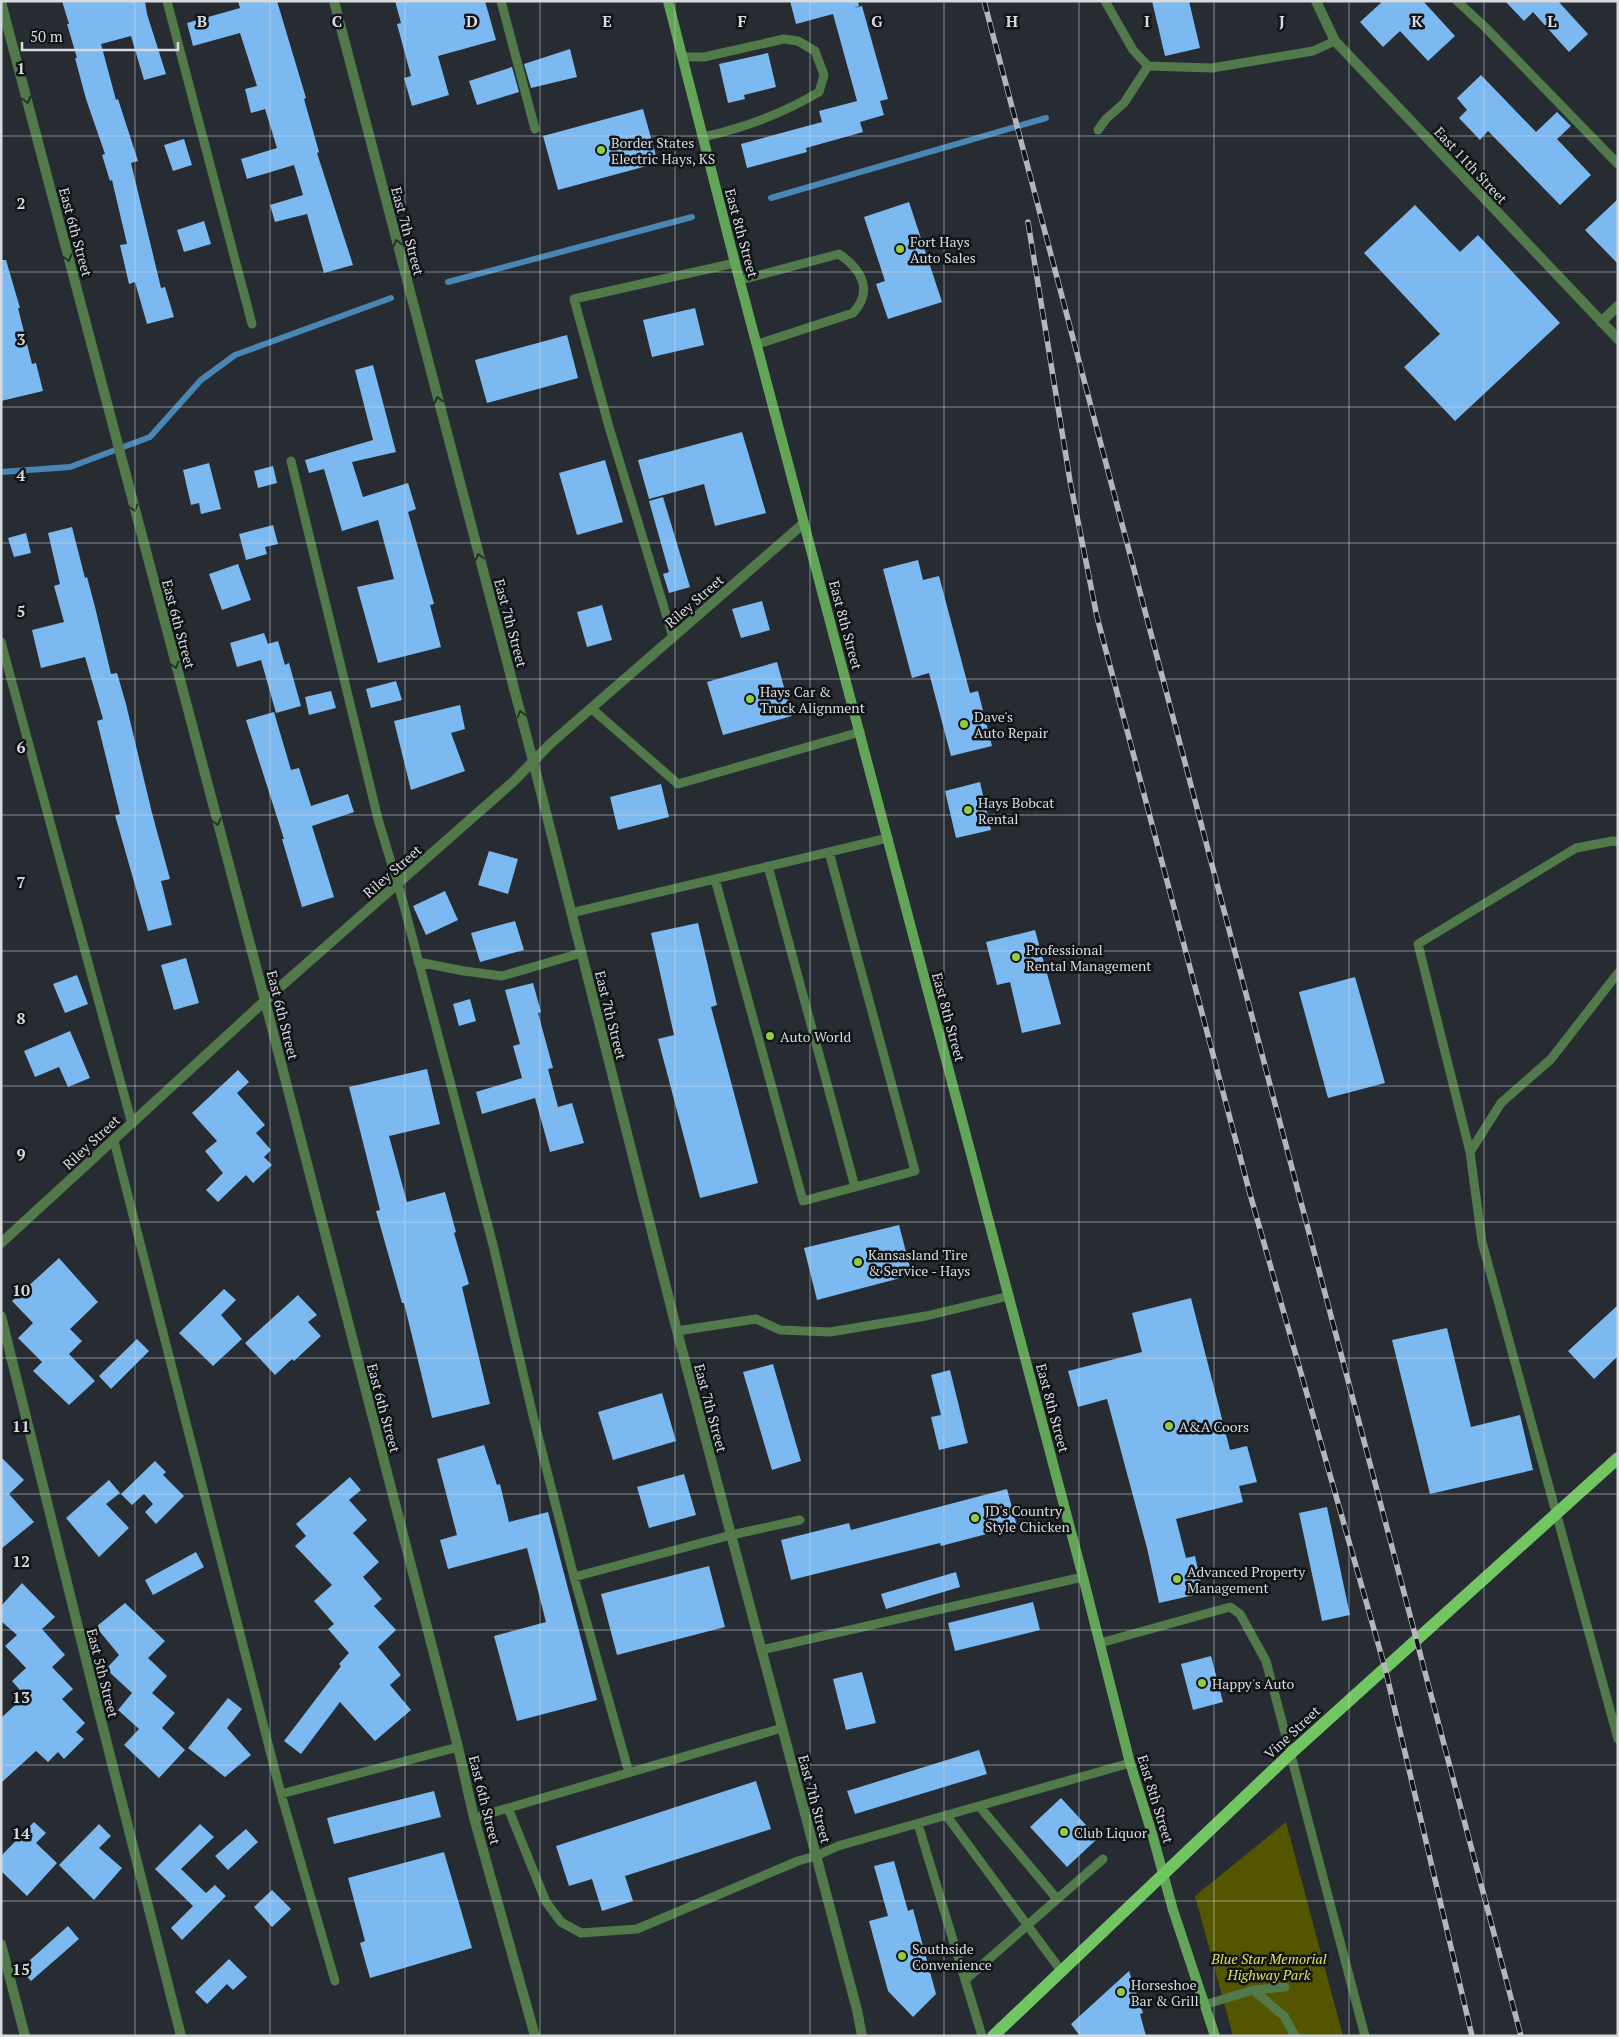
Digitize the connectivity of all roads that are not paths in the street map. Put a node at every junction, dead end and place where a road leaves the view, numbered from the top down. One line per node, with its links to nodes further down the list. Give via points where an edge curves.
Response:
1 (167, 1): 20 (lane)
2 (334, 1): 29 (street, East 7th Street, one-way to 2)
3 (501, 1): 12 (lane)
4 (668, 1): 10 (main road, East 8th Street)
5 (1105, 1): 11 (lane, via 1133,50)
6 (1316, 1): 9 (street, East 11th Street)
7 (1457, 1): 15 (lane)
8 (1, 2): 40 (street, East 6th Street, one-way to 40)
9 (1335, 41): 11 (lane, via 1313,51 1212,68); 19 (street, East 11th Street)
10 (682, 57): 14 (main road, East 8th Street); 14 (lane, via 704,57 784,39 798,41 815,51 824,75 819,92 803,102 755,124)
11 (1148, 66): 13 (lane, via 1124,103)
12 (535, 129)
13 (1098, 130)
14 (703, 137): 16 (main road, East 8th Street)
15 (1618, 164)
16 (735, 263): 17 (main road, East 8th Street); 25 (lane, via 574,299)
17 (740, 280): 22 (main road, East 8th Street); 22 (lane, via 839,254 852,263 863,281 862,303 853,313)
18 (1618, 306): 19 (street)
19 (1601, 322): 21 (street, East 11th Street)
20 (252, 324)
21 (1618, 339)
22 (758, 344): 24 (main road, East 8th Street)
23 (291, 461): 35 (lane, via 378,819)
24 (804, 523): 25 (street, Riley Street); 28 (main road, East 8th Street)
25 (673, 637): 27 (street, Riley Street)
26 (1, 642): 41 (lane)
27 (592, 709): 28 (lane, via 678,784); 29 (street, Riley Street)
28 (860, 732): 30 (main road, East 8th Street)
29 (534, 761): 35 (street, Riley Street); 36 (street, East 7th Street)
30 (888, 838): 32 (lane); 46 (main road, East 8th Street)
31 (1618, 842): 43 (lane, via 1576,848 1418,944)
32 (829, 852): 33 (lane); 44 (lane, via 915,1171)
33 (768, 866): 34 (lane); 44 (lane)
34 (715, 879): 36 (lane); 44 (lane, via 802,1201)
35 (398, 884): 38 (lane); 40 (street, Riley Street)
36 (571, 913): 37 (street, East 7th Street)
37 (581, 953): 38 (lane, via 502,976); 48 (street, East 7th Street)
38 (418, 962): 53 (lane, via 493,1245)
39 (1618, 973): 43 (lane, via 1551,1059 1501,1103)
40 (265, 1001): 41 (street, Riley Street); 59 (street, East 6th Street)
41 (132, 1124): 42 (street, Riley Street)
42 (114, 1141): 45 (street, Riley Street); 63 (lane)
43 (1470, 1152): 50 (lane, via 1482,1242)
44 (856, 1187)
45 (1, 1243)
46 (1009, 1296): 48 (lane, via 926,1316 830,1332 780,1330 756,1320); 54 (main road, East 8th Street)
47 (1, 1316): 82 (street, East 5th Street)
48 (677, 1331): 52 (street, East 7th Street)
49 (1618, 1458): 50 (main road, Vine Street)
50 (1556, 1512): 58 (lane); 60 (main road, Vine Street)
51 (800, 1520): 52 (lane)
52 (731, 1535): 53 (lane); 56 (street, East 7th Street)
53 (574, 1577): 62 (lane)
54 (1083, 1577): 55 (main road, East 8th Street); 56 (lane)
55 (1100, 1643): 60 (lane, via 1230,1607 1240,1614 1266,1662); 61 (main road, East 8th Street)
56 (761, 1650): 57 (street, East 7th Street)
57 (782, 1728): 62 (lane); 69 (street, East 7th Street)
58 (1618, 1739)
59 (458, 1747): 63 (lane); 67 (street, East 6th Street)
60 (1290, 1754): 71 (main road, Vine Street); 89 (lane)
61 (1130, 1763): 64 (lane); 71 (main road, East 8th Street)
62 (629, 1772): 65 (lane)
63 (282, 1794): 77 (lane)
64 (979, 1806): 66 (lane); 72 (lane)
65 (508, 1808): 67 (lane); 69 (lane, via 546,1902 561,1922 581,1933 637,1929 798,1860)
66 (946, 1815): 68 (lane); 73 (lane)
67 (474, 1818): 83 (street, East 6th Street)
68 (918, 1824): 69 (lane, via 838,1846); 76 (lane)
69 (816, 1856): 84 (street, East 7th Street)
70 (1102, 1859): 72 (lane)
71 (1163, 1875): 75 (main road, Vine Street); 80 (main road, East 8th Street)
72 (1057, 1899): 73 (lane)
73 (1028, 1925): 75 (lane); 76 (lane)
74 (1, 1944): 81 (street)
75 (1062, 1972): 86 (main road, Vine Street)
76 (965, 1980): 85 (lane)
77 (335, 1981)
78 (1285, 1987): 79 (lane)
79 (1254, 1990): 80 (lane); 88 (lane, via 1284,2016)
80 (1204, 2005): 87 (main road, East 8th Street)
81 (25, 2036)
82 (181, 2036)
83 (535, 2036)
84 (862, 2036)
85 (982, 2036)
86 (993, 2036)
87 (1215, 2036)
88 (1294, 2036)
89 (1366, 2036)

